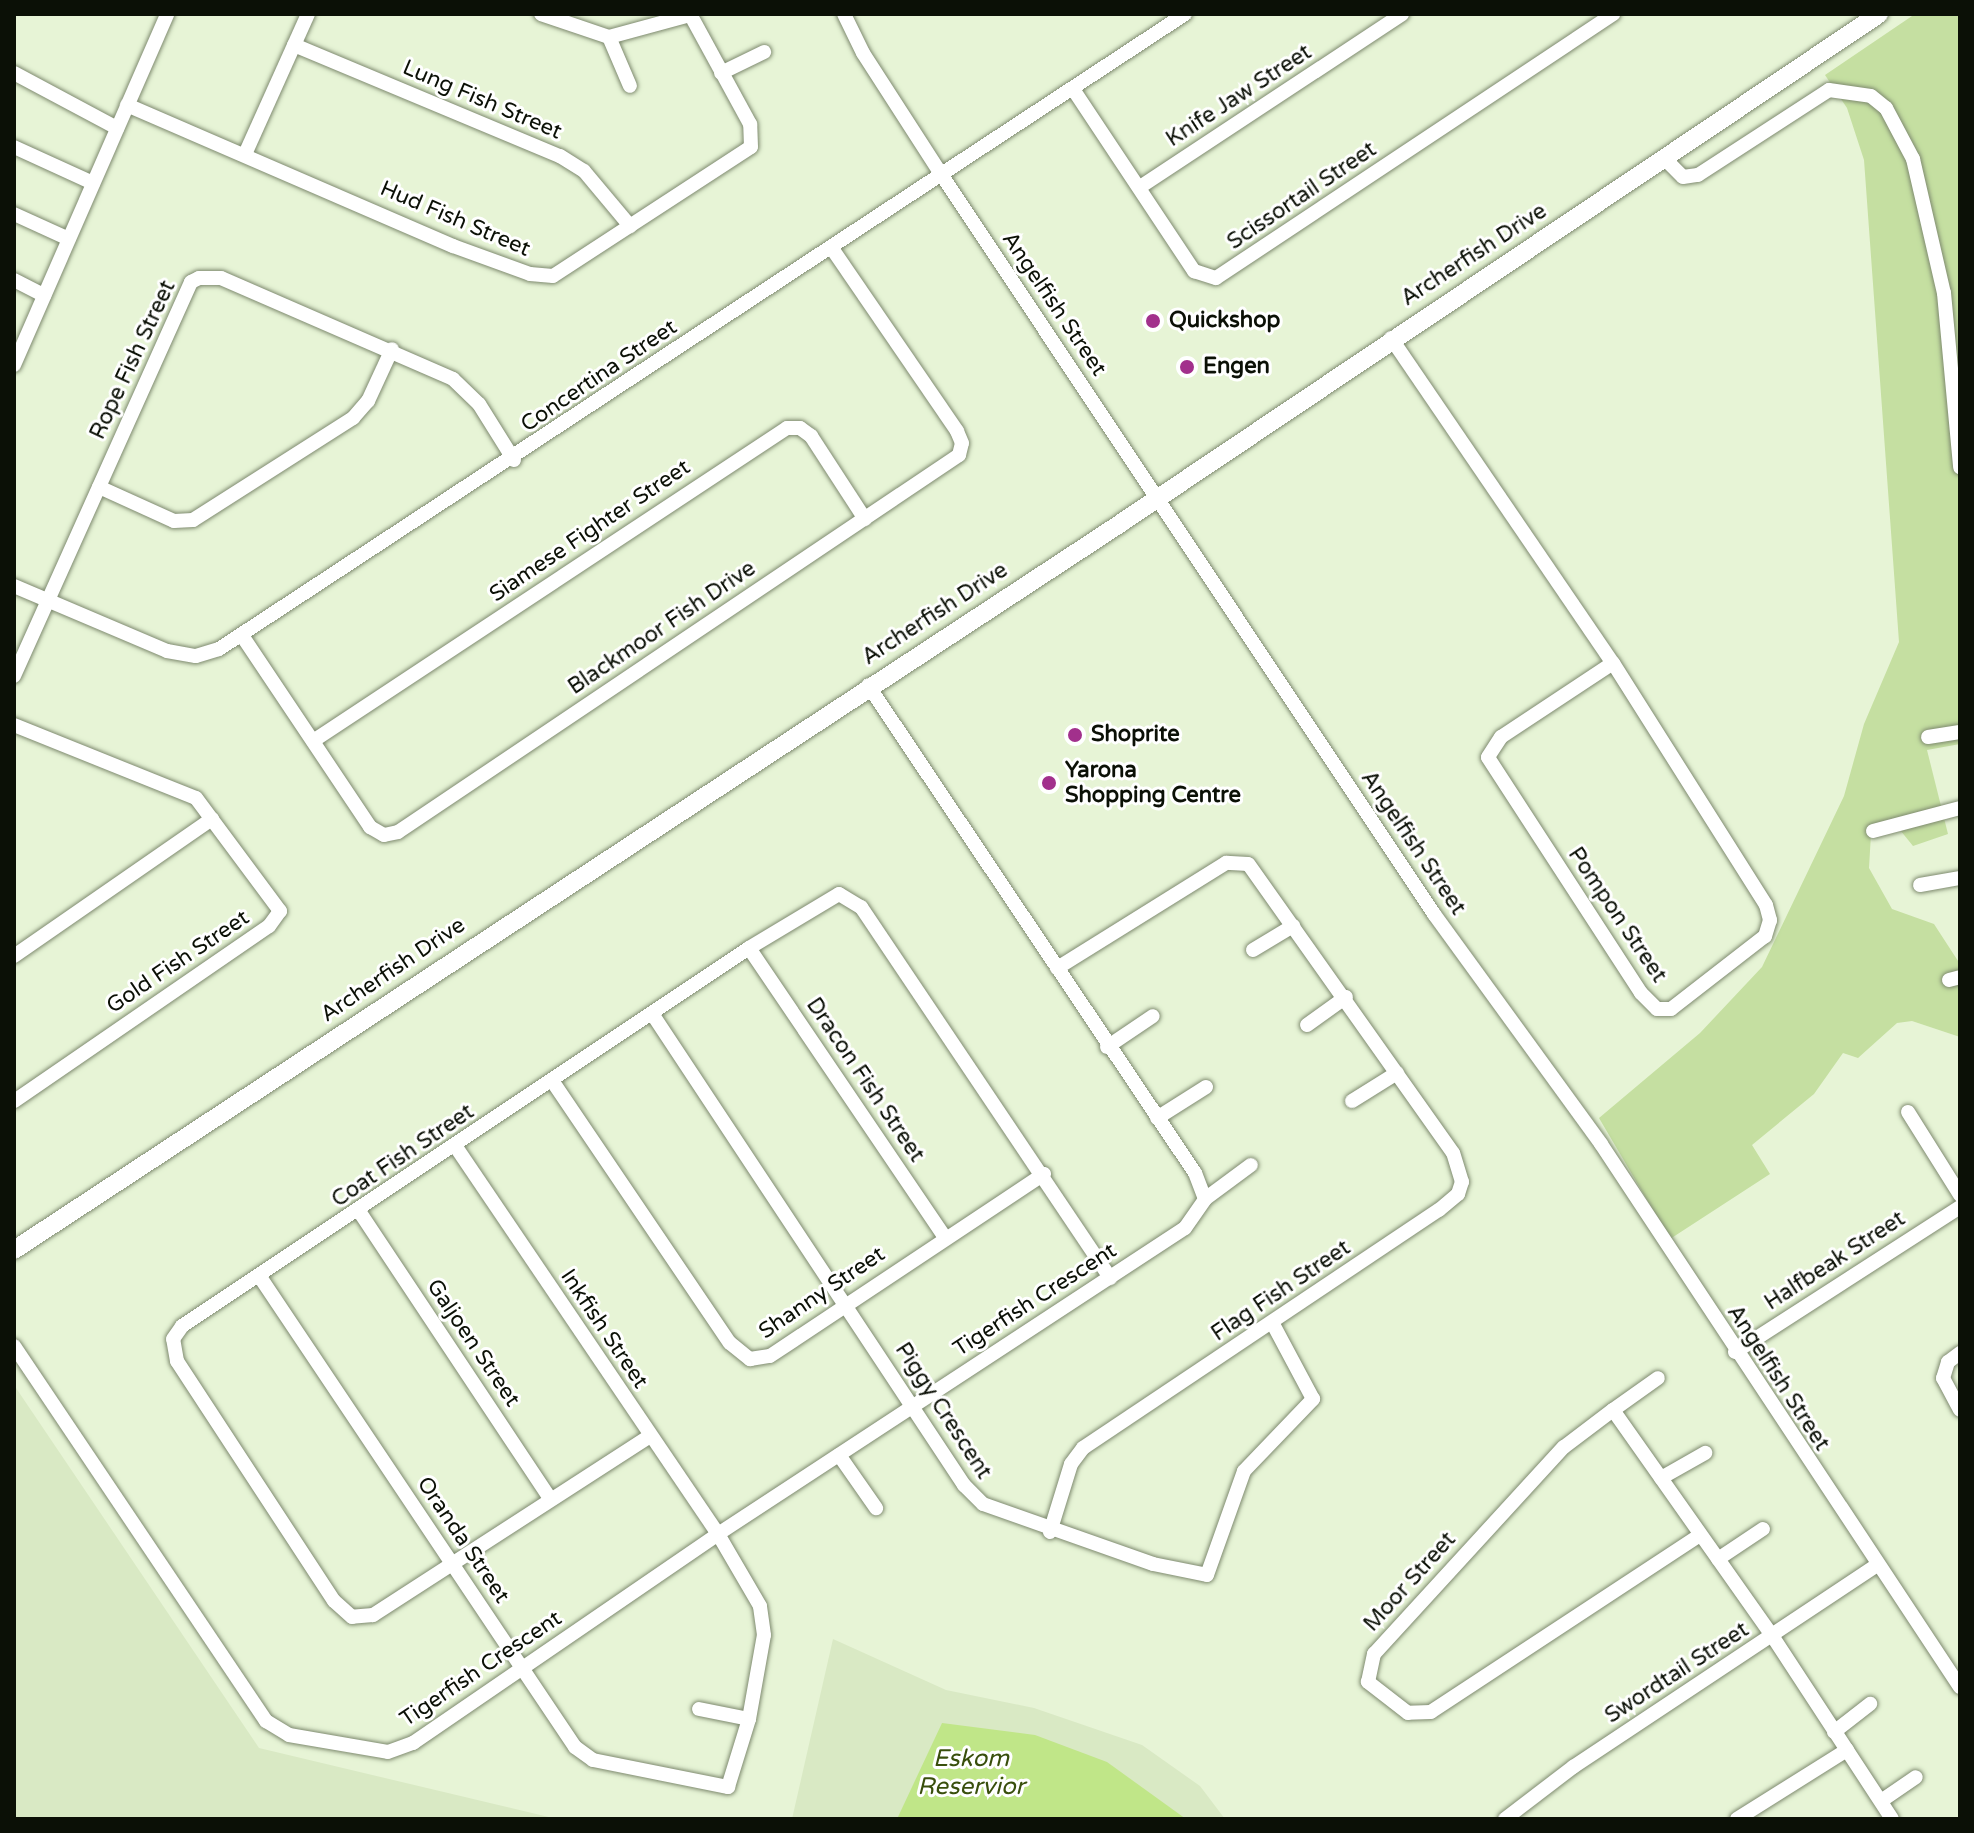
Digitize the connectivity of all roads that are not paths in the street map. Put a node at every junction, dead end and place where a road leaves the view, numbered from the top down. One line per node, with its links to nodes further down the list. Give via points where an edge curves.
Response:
1 (167, 14): 17 (street)
2 (308, 14): 11 (street)
3 (690, 14): 10 (street); 14 (street)
4 (844, 14): 22 (street, Angelfish Street, via 863,53)
5 (1185, 14): 16 (street, Concertina Street)
6 (1402, 14): 24 (street, Knife Jaw Street)
7 (1613, 14): 24 (street, Scissortail Street, via 1222,276 1207,278 1194,271)
8 (1879, 14): 21 (street, Archerfish Drive)
9 (550, 16): 10 (street)
10 (609, 37): 15 (street)
11 (294, 45): 20 (street); 26 (street, Lung Fish Street, via 560,156 584,171)
12 (764, 52): 14 (street)
13 (14, 73): 18 (street)
14 (721, 73): 26 (street, Hud Fish Street, via 750,124 749,150)
15 (630, 86)
16 (1073, 89): 22 (street, Concertina Street); 24 (street, Scissortail Street)
17 (127, 105): 18 (street); 20 (street, Hud Fish Street)
18 (117, 128): 23 (street)
19 (14, 147): 23 (street)
20 (246, 152): 26 (street, Hud Fish Street, via 453,246 530,274 568,270)
21 (1665, 159): 31 (street, Archerfish Drive); 35 (street, via 1683,177 1698,175 1829,90 1871,96 1886,108 1913,159 1944,293)
22 (943, 177): 28 (street, Concertina Street); 37 (street, Angelfish Street)
23 (93, 183): 27 (street)
24 (1140, 187)
25 (14, 214): 27 (street)
26 (630, 226)
27 (69, 239): 30 (street)
28 (831, 247): 34 (street, Concertina Street); 38 (street, Blackmoor Fish Drive, via 962,443 952,462)
29 (14, 280): 30 (street)
30 (44, 295): 33 (street)
31 (1391, 338): 37 (street, Archerfish Drive); 42 (street, Pompon Street)
32 (392, 349): 34 (street, Rope Fish Street, via 467,391); 36 (street, via 368,401 353,418 193,520 174,521); 36 (street, Rope Fish Street, via 221,278 199,278 191,282)
33 (15, 358)
34 (514, 460): 41 (street, Concertina Street)
35 (1960, 467)
36 (99, 487): 40 (street, Rope Fish Street)
37 (1157, 496): 44 (street, Archerfish Drive); 85 (street, Angelfish Street, via 1483,988 1601,1144)
38 (865, 519): 48 (street, Siamese Fighter Street, via 811,436 800,428 787,428); 48 (street, Blackmoor Fish Drive, via 398,832 384,835 370,827)
39 (14, 586): 40 (street, Concertina Street)
40 (47, 600): 41 (street, Concertina Street, via 177,654 206,653); 43 (street, Rope Fish Street)
41 (243, 637): 48 (street, Blackmoor Fish Drive)
42 (1613, 663): 42 (street, Pompon Street, via 1769,913 1765,936 1671,1009 1657,1009 1641,993 1488,757 1501,737)
43 (14, 676)
44 (868, 685): 58 (street); 79 (street, Archerfish Drive)
45 (14, 725): 50 (street, Gold Fish Street, via 187,792)
46 (1960, 732): 47 (street)
47 (1928, 737)
48 (313, 741)
49 (1960, 808): 51 (street)
50 (212, 819): 57 (street); 67 (street, Gold Fish Street, via 278,902 276,920)
51 (1873, 831)
52 (1960, 878): 53 (street)
53 (1920, 885)
54 (1293, 926): 56 (street); 58 (street, Flag Fish Street, via 1257,873 1232,861); 59 (street, Flag Fish Street)
55 (749, 948): 60 (street, Coat Fish Street); 73 (street, Coat Fish Street, via 834,896 851,897); 78 (street, Dracon Fish Street)
56 (1253, 950)
57 (14, 956)
58 (1057, 968): 63 (street)
59 (1346, 997): 62 (street); 64 (street, Flag Fish Street)
60 (653, 1015): 65 (street, Coat Fish Street); 82 (street, Piggy Crescent)
61 (1153, 1016): 63 (street)
62 (1307, 1025)
63 (1107, 1047): 70 (street)
64 (1397, 1073): 68 (street); 83 (street, Flag Fish Street, via 1457,1159 1461,1189 1439,1210)
65 (553, 1082): 71 (street, Coat Fish Street); 82 (street, Shanny Street, via 742,1356 770,1356)
66 (1206, 1087): 70 (street)
67 (14, 1101)
68 (1352, 1101)
69 (1908, 1112): 74 (street)
70 (1157, 1118): 75 (street, via 1195,1173)
71 (456, 1147): 77 (street, Coat Fish Street); 91 (street, Inkfish Street)
72 (1251, 1165): 75 (street, Tigerfish Crescent)
73 (1044, 1174): 78 (street, Shanny Street); 81 (street, Coat Fish Street)
74 (1960, 1195)
75 (1205, 1199): 81 (street, Tigerfish Crescent, via 1185,1228)
76 (1960, 1207): 85 (street, Halfbeak Street)
77 (359, 1211): 80 (street, Coat Fish Street); 95 (street, Galjoen Street)
78 (945, 1237): 82 (street, Shanny Street)
79 (14, 1250)
80 (260, 1277): 102 (street, Oranda Street); 102 (street, Coat Fish Street, via 179,1328 173,1350 334,1601 346,1615 367,1618)
81 (1110, 1278): 88 (street, Tigerfish Crescent)
82 (844, 1304): 88 (street, Piggy Crescent)
83 (1273, 1324): 98 (street, Flag Fish Street, via 1083,1448 1071,1464); 98 (street, Piggy Crescent, via 1313,1399 1244,1471 1207,1575 1166,1568)
84 (14, 1346): 105 (street, Tigerfish Crescent, via 274,1728 361,1751 396,1751)
85 (1735, 1352): 103 (street, Angelfish Street)
86 (1960, 1353): 90 (street, via 1948,1362 1943,1378)
87 (1658, 1378): 89 (street, Moor Street)
88 (915, 1405): 93 (street, Tigerfish Crescent); 98 (street, Piggy Crescent, via 972,1497)
89 (1613, 1410): 94 (street); 100 (street, Moor Street, via 1564,1447 1374,1654 1367,1672 1373,1691 1408,1713 1431,1712)
90 (1960, 1410)
91 (650, 1436): 95 (street, Coat Fish Street); 99 (street, Inkfish Street)
92 (1705, 1453): 94 (street)
93 (839, 1455): 96 (street); 99 (street, Tigerfish Crescent)
94 (1661, 1478): 100 (street)
95 (550, 1499): 102 (street, Coat Fish Street)
96 (876, 1508)
97 (1763, 1529): 101 (street)
98 (1050, 1532)
99 (718, 1534): 105 (street, Tigerfish Crescent); 109 (street, Oranda Street, via 765,1621)
100 (1700, 1535): 101 (street)
101 (1718, 1559): 104 (street)
102 (452, 1564): 105 (street, Oranda Street)
103 (1875, 1566): 104 (street, Swordtail Street); 106 (street, Angelfish Street)
104 (1773, 1637): 110 (street); 114 (street, Swordtail Street, via 1573,1767)
105 (523, 1669): 109 (street, Oranda Street, via 586,1756 716,1788 734,1783)
106 (1960, 1687)
107 (1870, 1704): 110 (street)
108 (699, 1709): 109 (street)
109 (749, 1719)
110 (1834, 1732): 111 (street)
111 (1847, 1750): 113 (street); 115 (street)
112 (1916, 1777): 113 (street)
113 (1881, 1801): 116 (street)
114 (1505, 1819)
115 (1737, 1819)
116 (1892, 1819)

